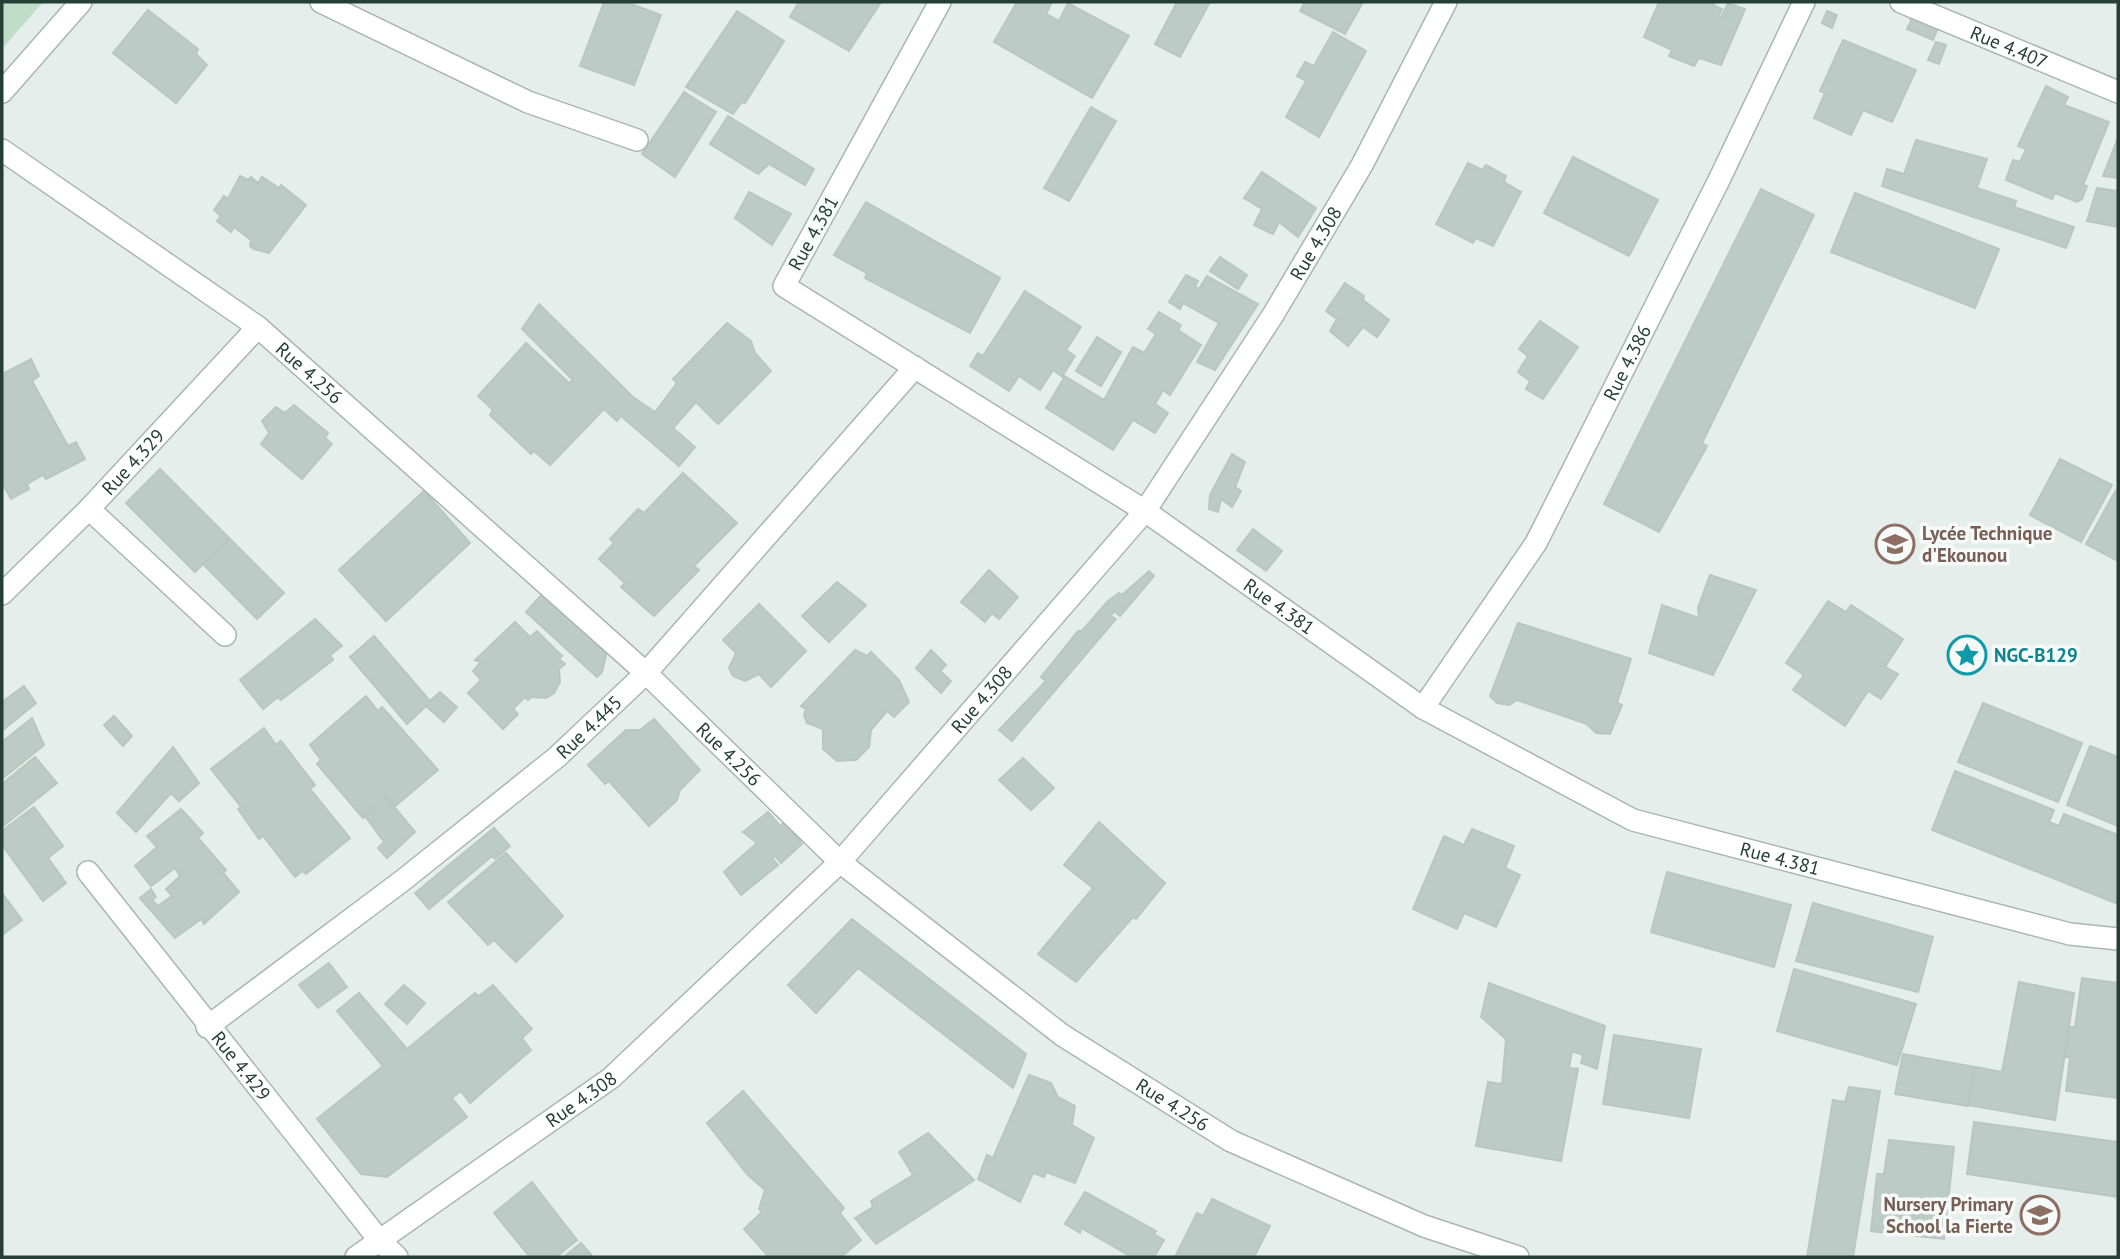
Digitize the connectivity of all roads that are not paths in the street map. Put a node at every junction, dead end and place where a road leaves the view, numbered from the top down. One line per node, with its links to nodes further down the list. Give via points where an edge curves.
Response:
1 (81, 2): 7 (street)
2 (321, 2): 9 (street, via 528,102)
3 (940, 2): 12 (street, Rue 4.381, via 784,286)
4 (1446, 2): 14 (street, Rue 4.308, via 1362,165 1273,315)
5 (1804, 2): 18 (street, Rue 4.386, via 1536,543)
6 (1901, 2): 8 (street, Rue 4.407)
7 (2, 92)
8 (2118, 92)
9 (637, 140)
10 (2, 150): 11 (street, Rue 4.256)
11 (258, 327): 13 (street, Rue 4.329); 17 (street, Rue 4.256)
12 (915, 368): 14 (street, Rue 4.381); 17 (street, Rue 4.445)
13 (89, 509): 15 (street, Rue 4.329); 16 (street)
14 (1145, 511): 18 (street, Rue 4.381); 19 (street, Rue 4.308)
15 (2, 594)
16 (225, 635)
17 (646, 673): 19 (street, Rue 4.256); 22 (street, Rue 4.445, via 547,765)
18 (1423, 708): 21 (street, Rue 4.381, via 1633,820 2070,934)
19 (840, 862): 23 (street, Rue 4.308, via 611,1078); 26 (street, Rue 4.256, via 1062,1035 1231,1141 1424,1226)
20 (88, 872): 22 (street, Rue 4.429)
21 (2118, 939)
22 (208, 1027): 23 (street, Rue 4.429)
23 (380, 1241): 24 (street, Rue 4.308); 25 (street, Rue 4.429)
24 (356, 1257)
25 (397, 1257)
26 (1518, 1257)

